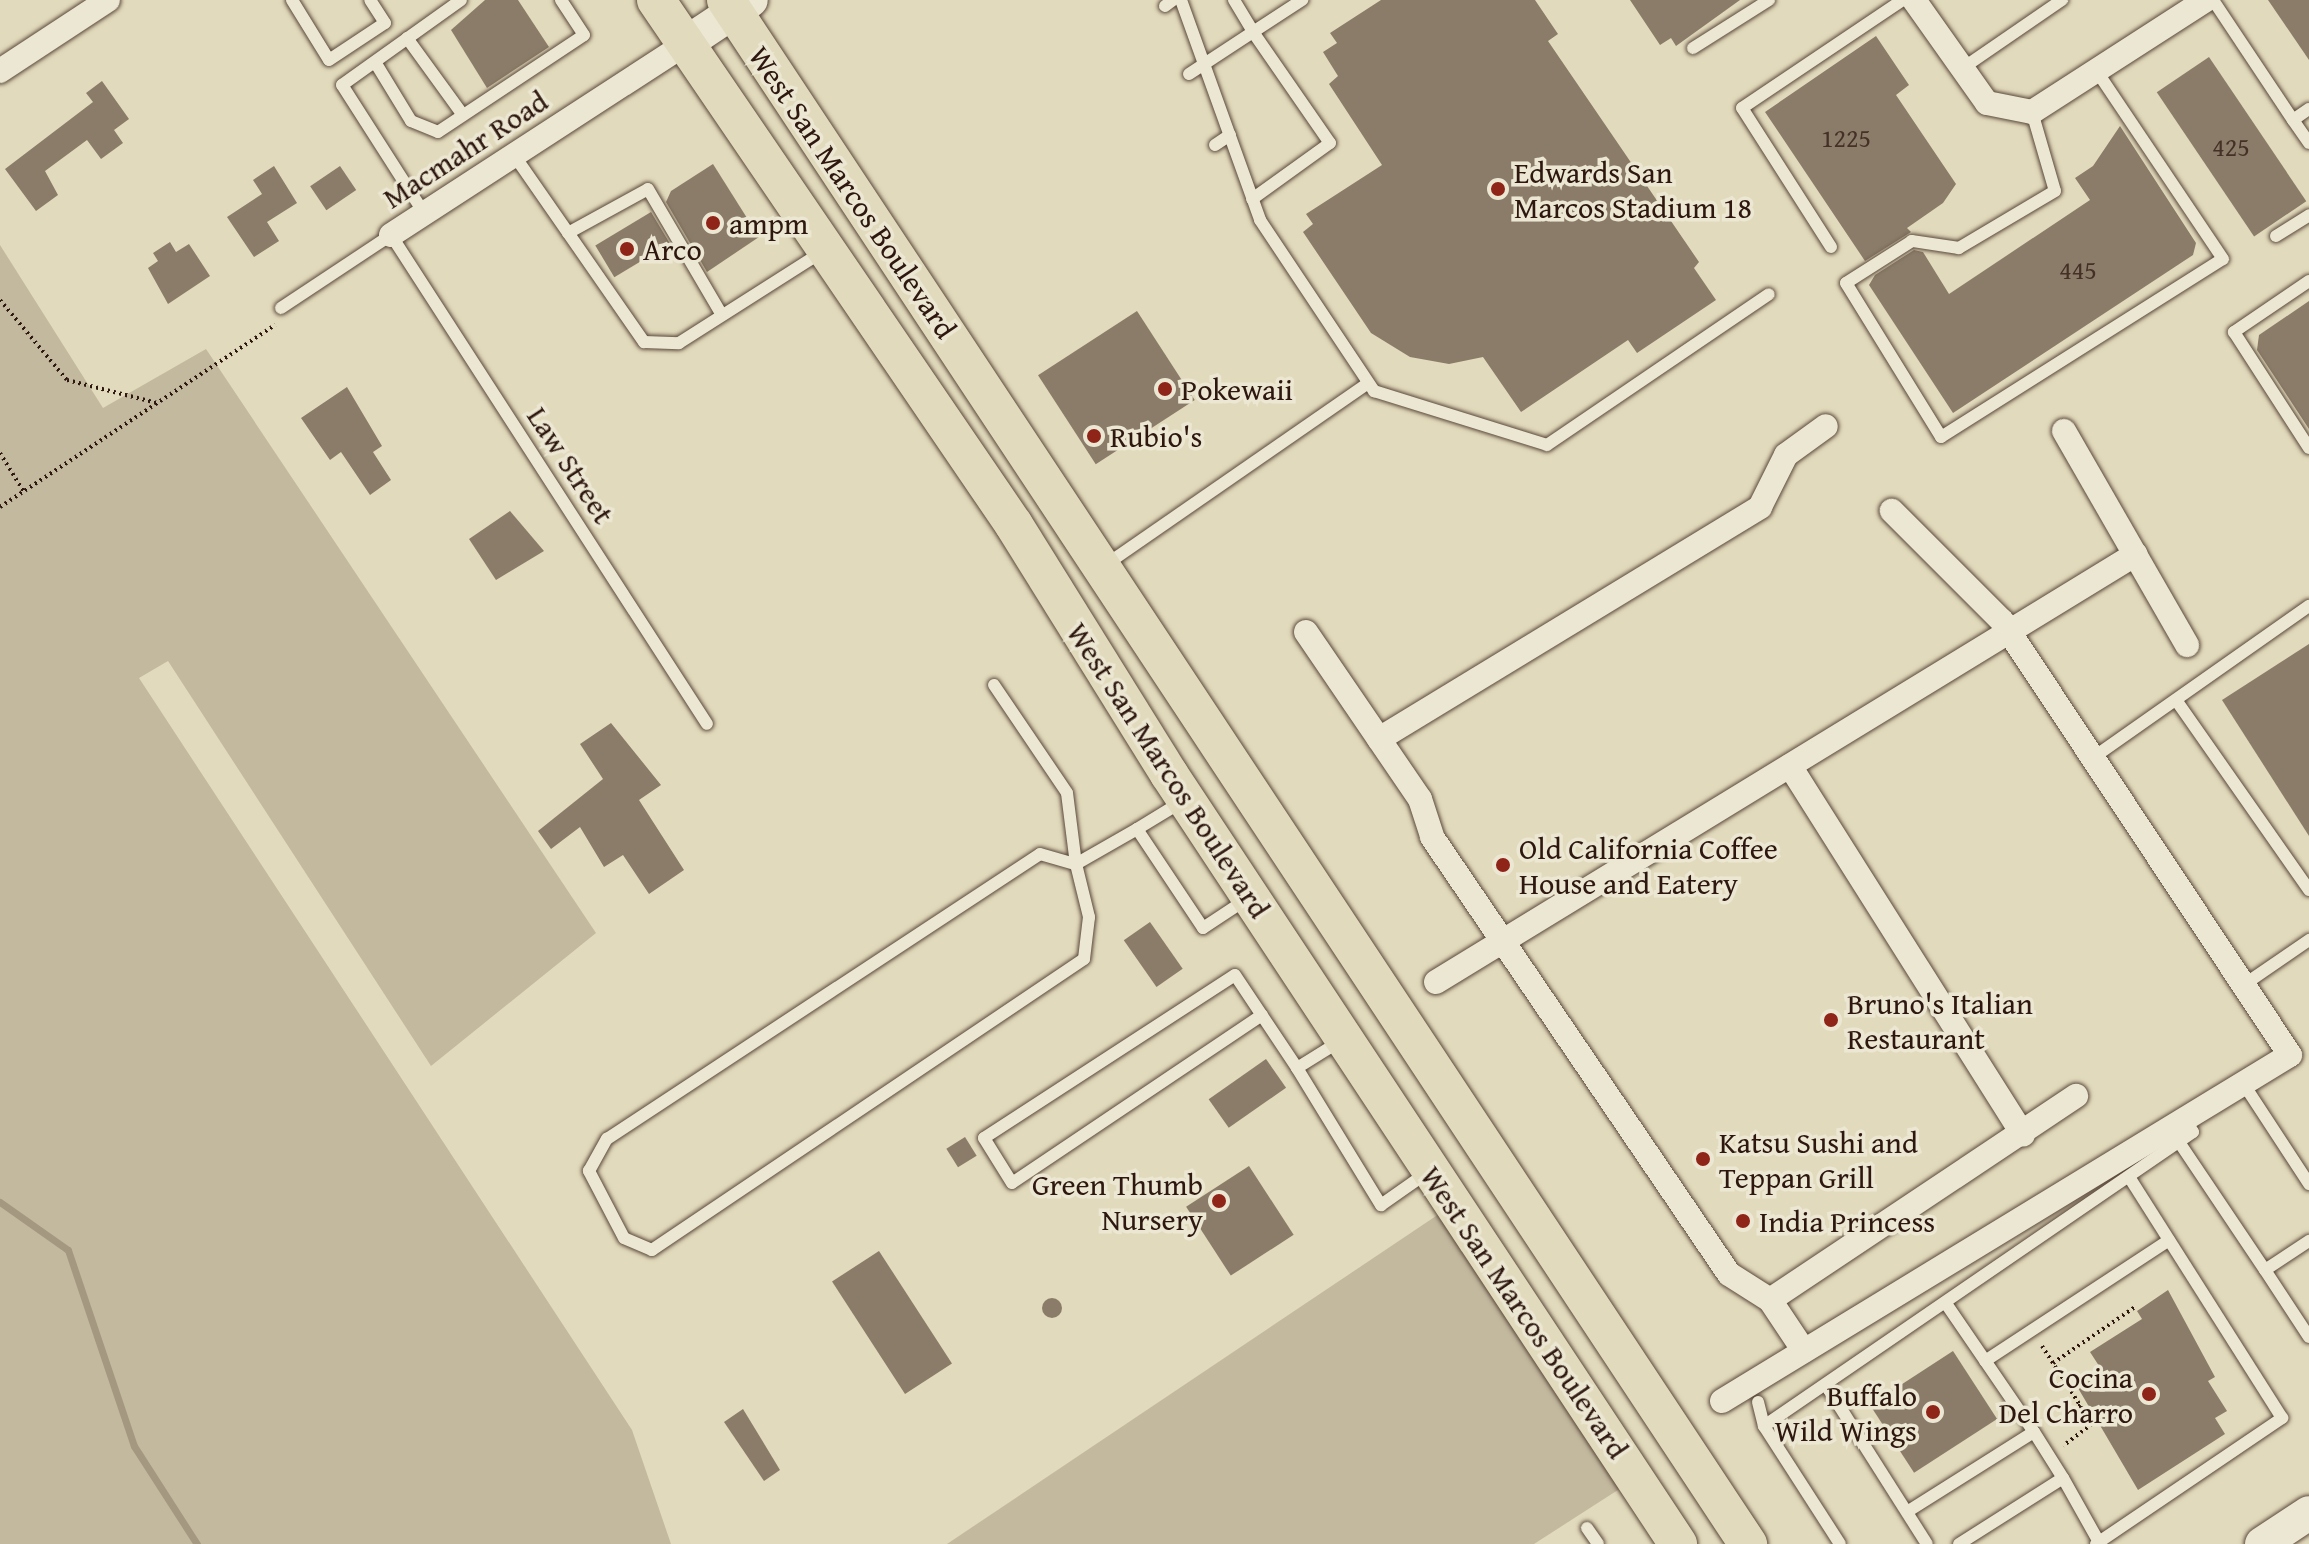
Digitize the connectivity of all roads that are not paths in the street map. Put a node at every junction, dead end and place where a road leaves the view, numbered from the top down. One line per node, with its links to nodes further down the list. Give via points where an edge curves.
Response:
1 (108, 0): 24 (street)
2 (292, 0): 3 (lane, via 329,60 385,23)
3 (370, 0)
4 (461, 0): 18 (lane)
5 (561, 0): 29 (lane, via 584,35)
6 (656, 0): 19 (main road, West San Marcos Boulevard)
7 (1181, 0): 21 (lane)
8 (1234, 0): 17 (lane)
9 (1302, 0): 17 (lane)
10 (1769, 0): 20 (lane)
11 (1903, 0): 41 (lane, via 1742,108)
12 (1914, 0): 23 (street)
13 (2062, 0): 23 (lane)
14 (2206, 0): 25 (street)
15 (2213, 0): 30 (lane)
16 (737, 4): 19 (main road); 54 (main road, West San Marcos Boulevard)
17 (1253, 32): 21 (lane); 35 (lane, via 1330,143)
18 (407, 38): 22 (lane); 29 (lane)
19 (685, 44): 34 (street, Macmahr Road); 42 (main road, West San Marcos Boulevard)
20 (1693, 48)
21 (1203, 60): 26 (lane); 31 (lane)
22 (375, 62): 29 (lane, via 411,121 438,132); 36 (lane, via 342,85)
23 (1960, 70): 28 (street, via 1987,103)
24 (0, 71)
25 (2098, 73): 28 (street); 28 (lane, via 2223,259 1941,437 1846,283 1912,241 1959,248 2055,191)
26 (1189, 74)
27 (2309, 109): 30 (lane)
28 (2019, 112)
29 (463, 115)
30 (2293, 120): 32 (lane)
31 (1230, 135): 33 (lane); 35 (lane)
32 (2309, 143)
33 (1215, 145)
34 (514, 155): 36 (street, Macmahr Road); 38 (lane)
35 (1252, 199): 48 (lane)
36 (424, 213): 39 (street, Macmahr Road)
37 (2309, 215): 40 (lane)
38 (568, 233): 46 (lane, via 644,342 679,343); 46 (lane, via 648,189)
39 (391, 235): 45 (lane, Macmahr Road); 61 (lane, Law Street)
40 (2276, 236)
41 (1831, 247)
42 (826, 250): 46 (lane); 47 (main road, West San Marcos Boulevard)
43 (2309, 281): 51 (lane, via 2234,332)
44 (1769, 294): 48 (lane, via 1547,445 1374,391)
45 (281, 308)
46 (722, 315)
47 (910, 374): 54 (main road, via 949,398 981,433 1070,565); 65 (main road, West San Marcos Boulevard, via 1014,525)
48 (1368, 383): 54 (lane)
49 (1826, 426): 62 (street, via 1786,455 1760,507)
50 (2064, 431): 53 (street)
51 (2309, 448)
52 (1892, 511): 57 (street)
53 (2136, 554): 57 (street); 58 (street)
54 (1102, 567): 74 (main road, West San Marcos Boulevard)
55 (2309, 606): 60 (lane)
56 (1306, 632): 62 (street)
57 (2009, 632): 63 (street); 64 (street)
58 (2187, 645)
59 (994, 685): 67 (lane, via 1067,793)
60 (2176, 700): 63 (lane); 68 (lane)
61 (707, 724)
62 (1379, 739): 71 (street, via 1420,799 1432,837)
63 (2094, 757): 73 (street)
64 (1790, 766): 71 (street); 81 (street)
65 (1185, 799): 66 (lane); 69 (main road, West San Marcos Boulevard)
66 (1137, 829): 67 (lane); 69 (lane, via 1203,928)
67 (1076, 864): 67 (lane, via 1040,854 607,1139 589,1171 624,1238 652,1250 1084,959 1089,917)
68 (2309, 890)
69 (1250, 897): 76 (main road, West San Marcos Boulevard)
70 (2309, 940): 73 (lane)
71 (1503, 942): 72 (street); 88 (street, via 1729,1274)
72 (1436, 982)
73 (2245, 984): 78 (street, via 2290,1055)
74 (1394, 1010): 76 (main road); 105 (main road, West San Marcos Boulevard)
75 (1262, 1015): 75 (lane, via 1235,975 984,1138 1012,1183); 77 (lane)
76 (1344, 1039): 77 (lane); 82 (main road, West San Marcos Boulevard)
77 (1297, 1068): 82 (lane, via 1381,1205)
78 (2243, 1083): 80 (street); 84 (lane)
79 (2076, 1096): 81 (street)
80 (2182, 1130): 83 (lane); 87 (lane); 91 (street)
81 (2023, 1134): 88 (street)
82 (1430, 1170): 104 (main road, West San Marcos Boulevard)
83 (2129, 1177): 85 (lane); 89 (lane)
84 (2309, 1184)
85 (2169, 1240): 92 (lane); 102 (lane, via 2282,1418)
86 (2309, 1241): 87 (lane)
87 (2265, 1270): 90 (lane)
88 (1770, 1300): 91 (street)
89 (1947, 1305): 92 (lane); 93 (lane)
90 (2309, 1337)
91 (1804, 1351): 94 (street)
92 (1985, 1361): 97 (lane)
93 (1826, 1385): 96 (lane); 99 (lane)
94 (1722, 1401)
95 (1758, 1402): 96 (lane)
96 (1764, 1426): 106 (lane)
97 (2034, 1432): 98 (lane); 99 (lane)
98 (2063, 1478): 102 (lane); 108 (lane)
99 (1910, 1510): 107 (lane)
100 (2309, 1513): 109 (main road)
101 (1587, 1528): 103 (lane)
102 (2098, 1543)
103 (1598, 1544)
104 (1678, 1544)
105 (1748, 1544)
106 (1840, 1544)
107 (1927, 1544)
108 (1959, 1544)
109 (2262, 1544)

